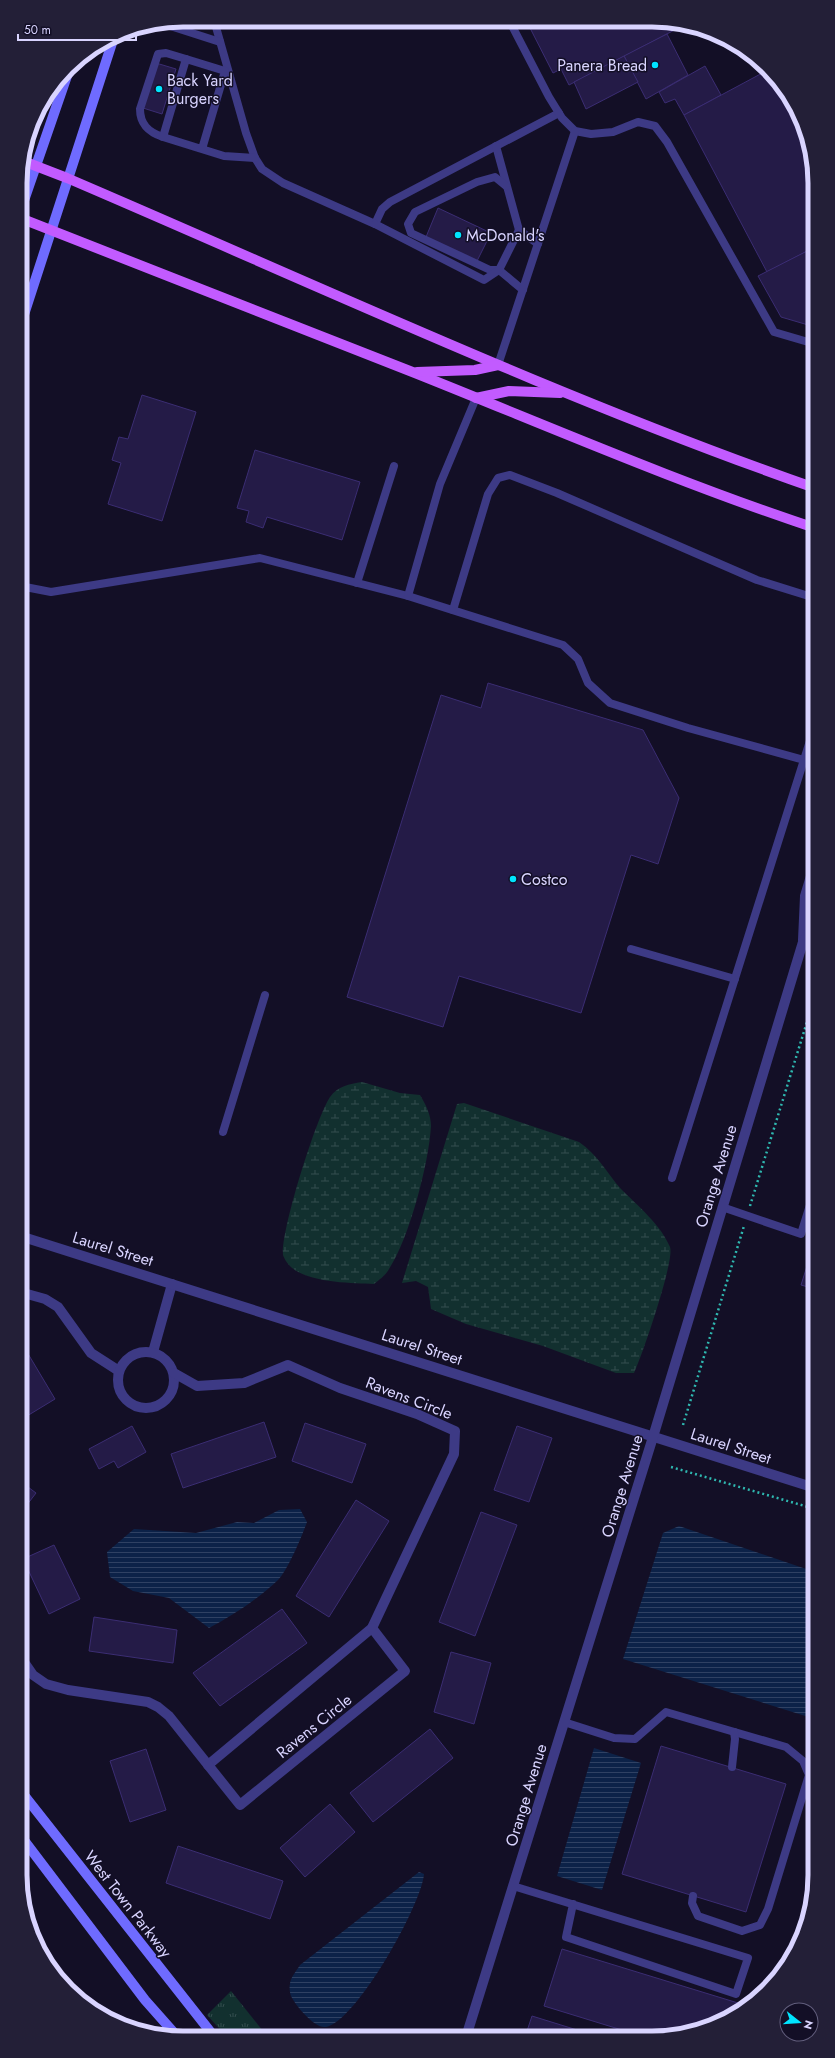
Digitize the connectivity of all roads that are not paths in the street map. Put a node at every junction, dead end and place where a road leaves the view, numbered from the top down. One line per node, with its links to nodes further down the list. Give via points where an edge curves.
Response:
1 (173, 27): 4 (lane)
2 (216, 27): 4 (lane)
3 (513, 27): 8 (lane)
4 (220, 42): 13 (lane)
5 (112, 44): 16 (main road)
6 (186, 59): 10 (lane); 10 (lane, via 158,54 140,108 144,125 152,133); 12 (lane, via 225,71)
7 (64, 82): 15 (main road)
8 (559, 113): 9 (lane); 11 (lane)
9 (575, 132): 23 (lane); 27 (lane, via 613,132 638,122 655,126 667,142 774,332)
10 (163, 137): 12 (lane)
11 (496, 146): 17 (lane); 20 (lane, via 390,202 382,209)
12 (202, 149): 13 (lane, via 224,156)
13 (255, 158): 20 (lane, via 262,169 283,183)
14 (28, 163): 15 (main road)
15 (36, 167): 16 (main road); 18 (main road)
16 (67, 178): 21 (main road); 28 (main road)
17 (506, 186): 22 (lane); 24 (lane, via 495,177 477,182 415,212 408,224 411,233 490,270)
18 (27, 192)
19 (27, 221): 21 (main road)
20 (375, 224): 24 (lane, via 484,280)
21 (50, 230): 26 (main road); 29 (main road)
22 (519, 230): 23 (lane); 24 (lane)
23 (538, 244): 25 (lane)
24 (499, 270): 25 (lane)
25 (522, 290): 28 (lane)
26 (27, 304)
27 (808, 342)
28 (498, 365): 29 (main road, via 475,370); 30 (main road)
29 (413, 372): 31 (main road)
30 (566, 393): 31 (main road, via 509,391); 33 (main road, via 692,444)
31 (476, 398): 34 (main road, via 681,480); 37 (lane, via 440,484)
32 (394, 466): 35 (lane)
33 (808, 485)
34 (808, 525)
35 (356, 583): 36 (lane, via 260,558 51,592); 37 (lane)
36 (27, 587)
37 (408, 596): 39 (lane)
38 (808, 596): 39 (lane, via 757,580 510,475 498,478 488,494)
39 (453, 610): 41 (lane, via 563,645 578,659 588,683 610,703)
40 (808, 748): 41 (lane)
41 (804, 761): 42 (lane); 48 (lane)
42 (808, 762)
43 (808, 886): 45 (street, Orange Avenue, via 805,896)
44 (808, 934): 45 (street, Orange Avenue)
45 (803, 942): 46 (lane); 52 (street, Orange Avenue)
46 (808, 944)
47 (631, 949): 48 (lane)
48 (735, 979): 51 (lane)
49 (265, 995): 50 (lane)
50 (223, 1132)
51 (672, 1178)
52 (722, 1207): 53 (lane, via 801,1234); 60 (street, Orange Avenue)
53 (808, 1212)
54 (27, 1238): 55 (street, Laurel Street)
55 (172, 1284): 57 (street); 60 (street, Laurel Street)
56 (27, 1294): 58 (street, via 45,1299 58,1307 91,1353)
57 (153, 1352): 58 (street, via 140,1352 127,1359); 59 (street, Ravens Circle, via 167,1360)
58 (119, 1371): 59 (street, via 119,1386 126,1399 138,1407 152,1407 166,1400 174,1388)
59 (174, 1373): 62 (street, Ravens Circle, via 196,1386 244,1383 288,1365 340,1388 417,1414 455,1432 454,1454)
60 (653, 1437): 61 (street, Laurel Street); 64 (street, Orange Avenue)
61 (808, 1486)
62 (372, 1628): 66 (street, Ravens Circle); 66 (street, Ravens Circle, via 405,1671 240,1805)
63 (27, 1666): 66 (street, Ravens Circle, via 33,1675 46,1684 68,1690 148,1702 158,1707 170,1716)
64 (564, 1722): 65 (lane, via 614,1738 635,1739 666,1712); 72 (street, Orange Avenue)
65 (734, 1732): 67 (lane); 68 (lane, via 786,1747 803,1761)
66 (208, 1764)
67 (732, 1767)
68 (808, 1773)
69 (808, 1778): 73 (lane, via 768,1909 760,1925 742,1931 698,1916 692,1903)
70 (27, 1799): 76 (main road, West Town Parkway)
71 (27, 1844): 75 (main road, via 145,2000)
72 (513, 1886): 74 (lane); 77 (street, Orange Avenue)
73 (693, 1896)
74 (573, 1904): 74 (lane, via 748,1958 736,1994 566,1937)
75 (172, 2031)
76 (209, 2031)
77 (468, 2031)

